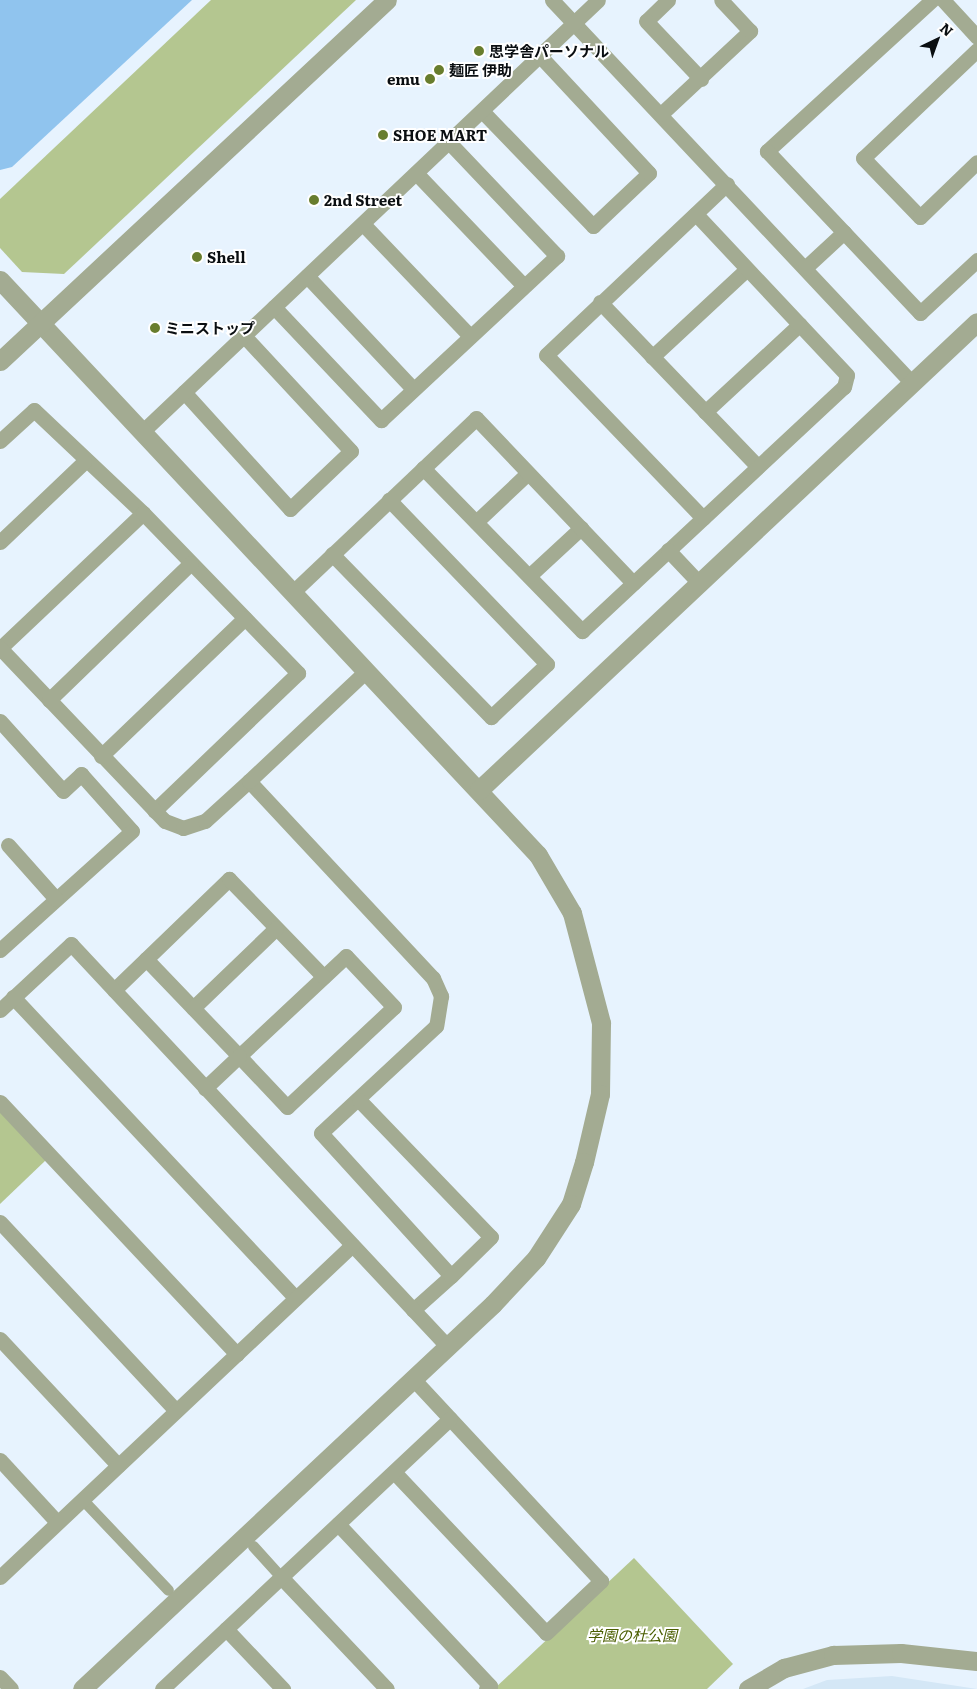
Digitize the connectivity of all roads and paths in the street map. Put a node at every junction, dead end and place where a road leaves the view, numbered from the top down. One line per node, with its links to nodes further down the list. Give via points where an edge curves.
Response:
1 (387, 0): 31 (street)
2 (552, 0): 8 (street)
3 (598, 0): 8 (street)
4 (668, 0): 12 (street, via 646,22)
5 (721, 0): 12 (street, via 750,31)
6 (932, 0): 21 (street, via 767,151)
7 (943, 0): 9 (street)
8 (574, 23): 11 (street); 14 (street)
9 (977, 37)
10 (977, 50): 16 (street, via 863,158 920,217)
11 (540, 56): 13 (street); 13 (street, via 650,173 593,226)
12 (701, 78): 14 (street)
13 (482, 111): 15 (street)
14 (661, 114): 18 (street)
15 (449, 142): 17 (street); 27 (street, via 557,256)
16 (977, 162)
17 (416, 173): 20 (street); 27 (street)
18 (726, 184): 19 (street); 23 (street)
19 (696, 214): 24 (street); 28 (street)
20 (363, 224): 25 (street); 34 (street)
21 (844, 232): 22 (street, via 920,313); 23 (street)
22 (977, 260)
23 (805, 268): 37 (street)
24 (747, 269): 32 (street); 35 (street)
25 (307, 276): 29 (street); 38 (street)
26 (0, 280): 31 (street)
27 (524, 286): 34 (street)
28 (600, 302): 35 (street); 49 (street, via 546,355)
29 (274, 307): 33 (street); 38 (street, via 381,420)
30 (977, 322): 37 (street)
31 (40, 323): 36 (street); 41 (street)
32 (800, 324): 40 (street); 44 (street, via 849,380)
33 (244, 336): 39 (street); 39 (street, via 351,451 290,509)
34 (470, 336): 38 (street)
35 (652, 357): 40 (street)
36 (0, 361)
37 (912, 383): 58 (street)
38 (413, 389)
39 (184, 392): 41 (street)
40 (705, 412): 44 (street)
41 (144, 430): 59 (street)
42 (0, 441): 43 (street, via 34,410)
43 (84, 462): 48 (street); 52 (street)
44 (758, 467): 49 (street)
45 (423, 468): 46 (street, via 476,418); 47 (street); 50 (street)
46 (528, 473): 50 (street); 51 (street)
47 (389, 500): 54 (street); 54 (street, via 547,664 540,671 491,717)
48 (143, 513): 55 (street); 61 (street)
49 (703, 518): 53 (street)
50 (476, 522): 56 (street)
51 (581, 528): 56 (street); 57 (street)
52 (0, 542)
53 (668, 550): 57 (street); 58 (street)
54 (332, 554): 59 (street)
55 (191, 563): 60 (street); 63 (street)
56 (529, 576): 57 (street, via 582,630)
57 (633, 583)
58 (700, 584): 67 (street)
59 (294, 591): 62 (street)
60 (244, 618): 65 (street); 68 (street, via 298,673)
61 (0, 648): 63 (street)
62 (366, 671): 66 (street); 67 (street)
63 (49, 700): 65 (street)
64 (0, 721): 70 (street, via 62,791 81,774 132,830)
65 (101, 756): 68 (street)
66 (249, 781): 68 (street, via 196,826 173,826); 81 (street, via 433,978 441,996 436,1026)
67 (479, 790): 89 (street, via 538,855 572,913 601,1023 600,1094 571,1204 536,1258)
68 (154, 811)
69 (3, 845): 70 (street)
70 (56, 899): 72 (street)
71 (276, 928): 73 (street, via 229,879); 74 (street); 77 (street)
72 (0, 950)
73 (146, 959): 75 (street); 77 (street)
74 (324, 977): 79 (street); 79 (street, via 346,956 394,1007 287,1107)
75 (114, 990): 76 (street, via 71,944); 80 (street)
76 (13, 998): 78 (street); 86 (street)
77 (193, 1008): 79 (street)
78 (0, 1010)
79 (239, 1056): 80 (street)
80 (205, 1088): 84 (street)
81 (359, 1100): 85 (street, via 321,1133); 85 (street, via 491,1237)
82 (0, 1102): 90 (street)
83 (0, 1222): 92 (street)
84 (352, 1245): 86 (street); 87 (street)
85 (451, 1276): 87 (street)
86 (296, 1298): 90 (street)
87 (413, 1310): 89 (street)
88 (0, 1339): 95 (street)
89 (447, 1346): 91 (street)
90 (236, 1354): 92 (street)
91 (413, 1380): 93 (street); 109 (street)
92 (176, 1411): 95 (street)
93 (450, 1419): 96 (street); 96 (street, via 601,1581 546,1633)
94 (0, 1460): 98 (street)
95 (118, 1465): 97 (street)
96 (394, 1472): 99 (street)
97 (82, 1499): 98 (street); 103 (street)
98 (58, 1522): 101 (street)
99 (338, 1524): 102 (street); 112 (street, via 490,1686)
100 (253, 1546): 102 (street)
101 (0, 1576)
102 (282, 1577): 104 (street); 111 (street)
103 (168, 1590)
104 (226, 1629): 107 (street); 110 (street)
105 (977, 1662): 113 (street, via 901,1652 833,1655 784,1668)
106 (0, 1678): 108 (street)
107 (169, 1687)
108 (11, 1689)
109 (82, 1689)
110 (283, 1689)
111 (386, 1689)
112 (486, 1689)
113 (748, 1689)

